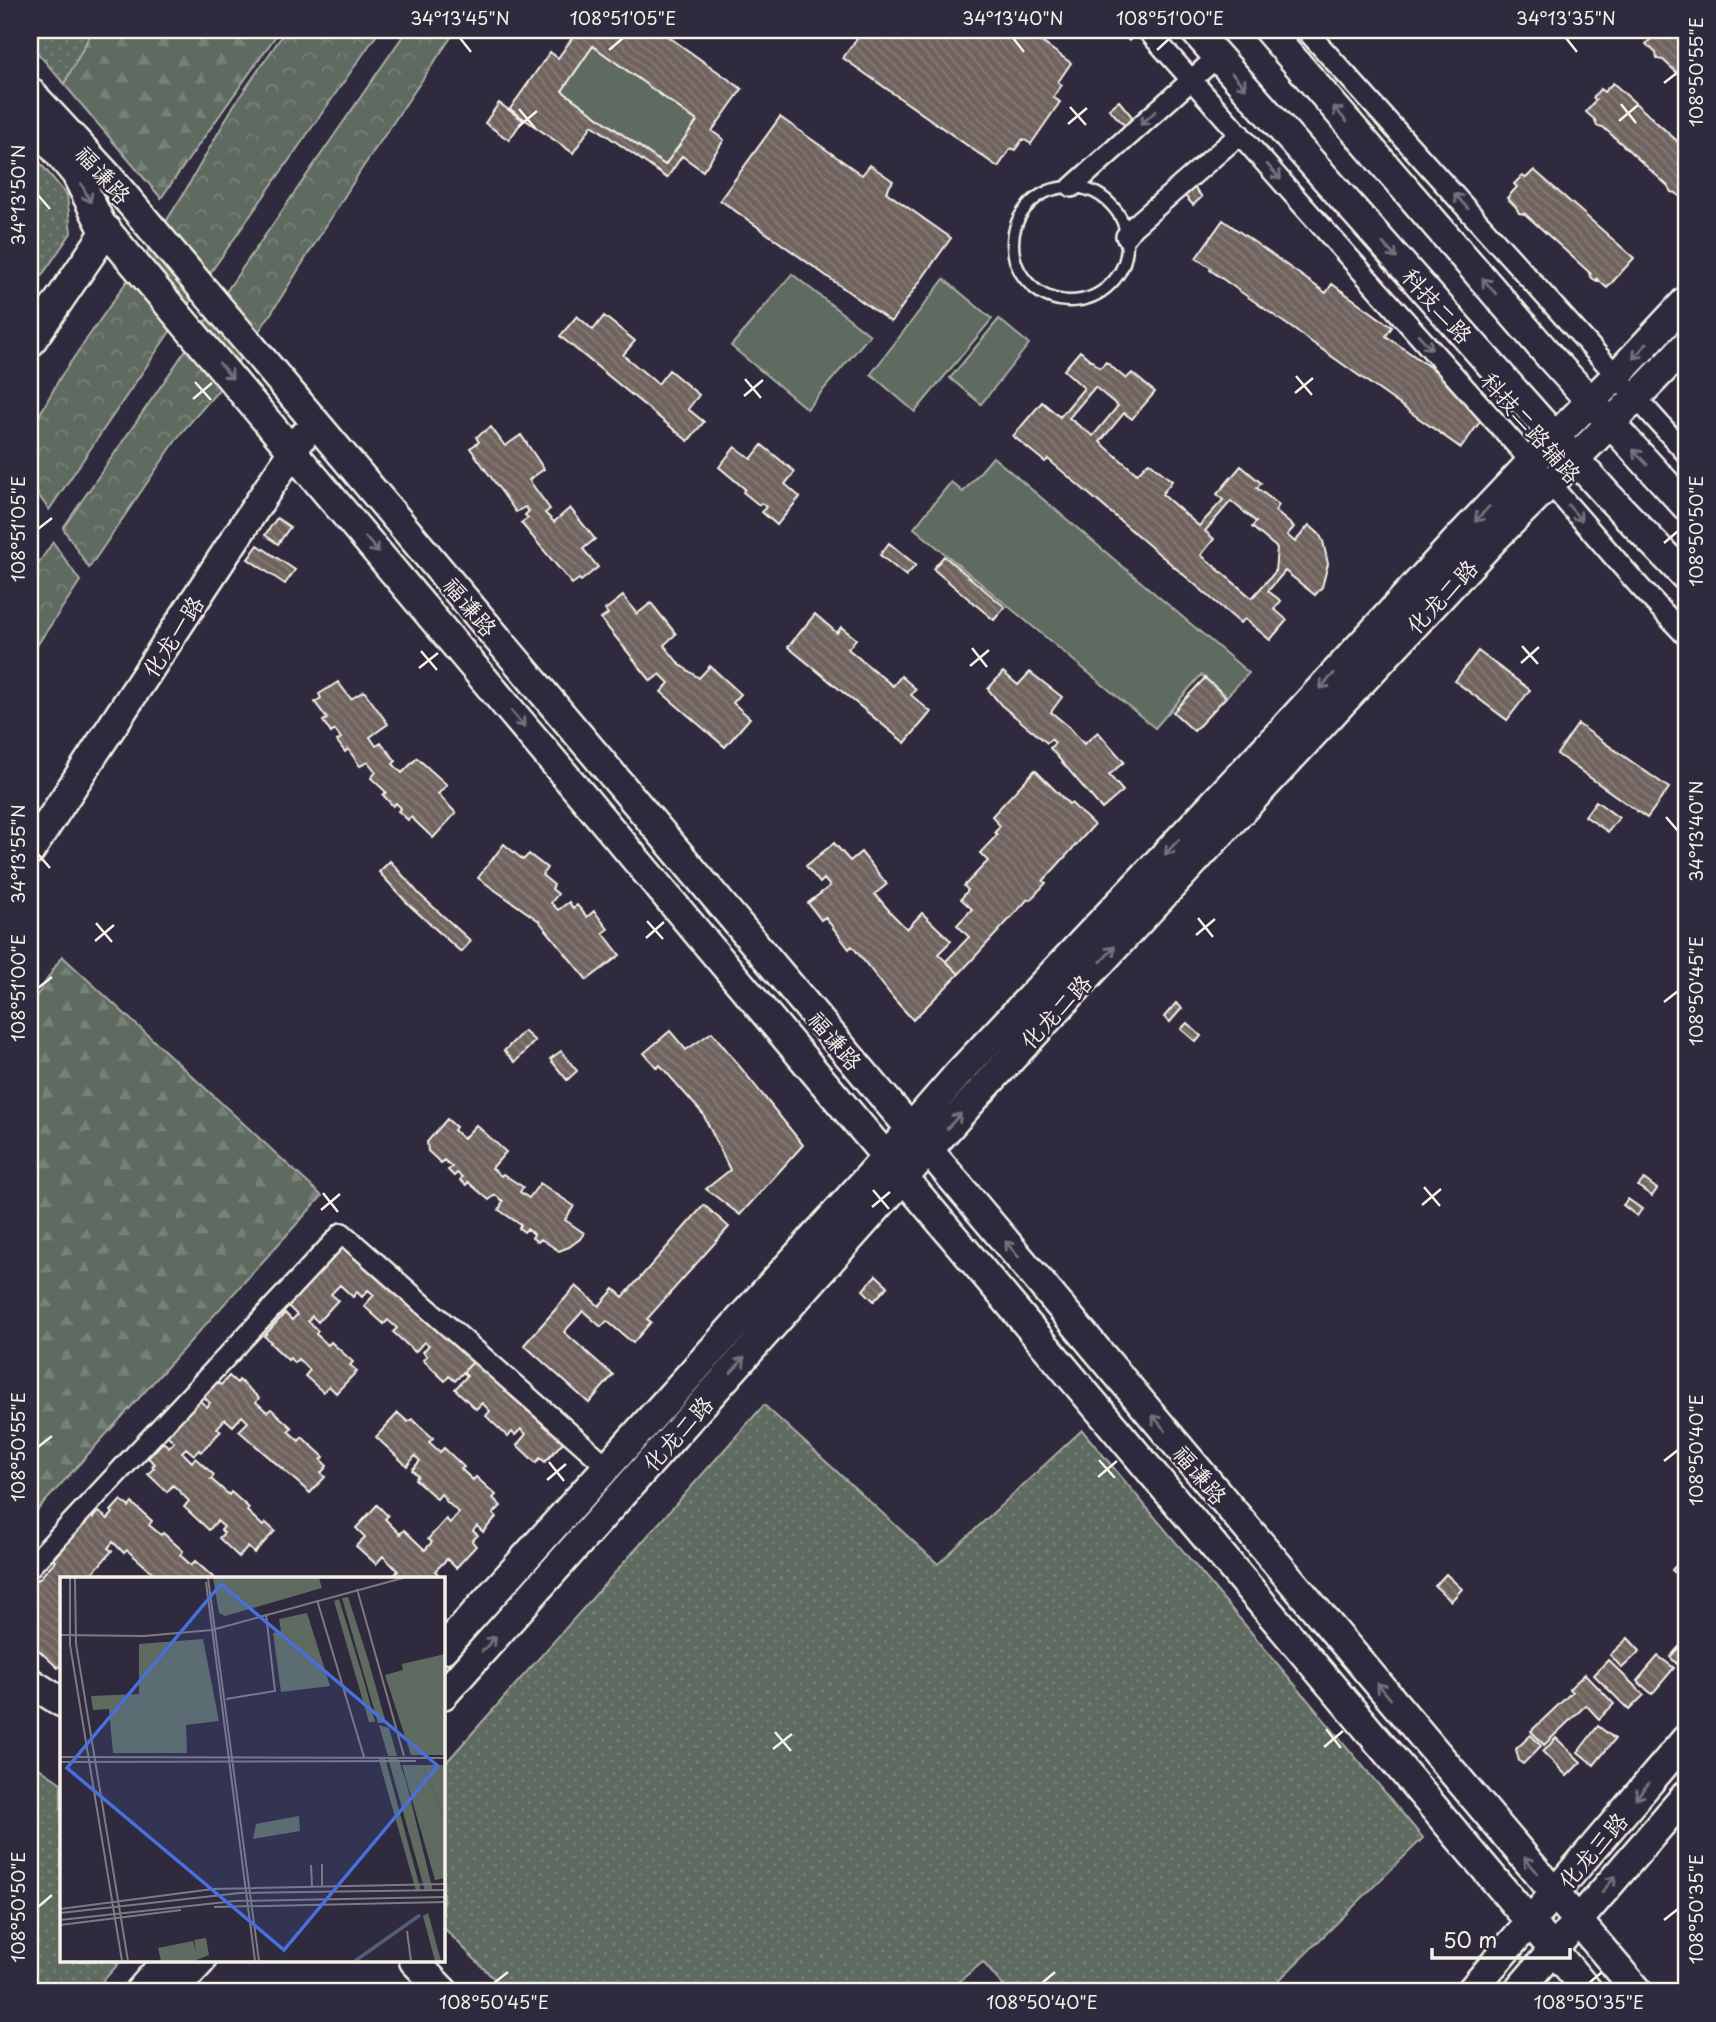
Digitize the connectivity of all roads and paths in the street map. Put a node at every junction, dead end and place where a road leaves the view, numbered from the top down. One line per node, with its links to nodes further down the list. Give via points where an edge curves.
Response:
1 (1147, 30): 6 (street, 科技二路辅路)
2 (1194, 30): 5 (street, 科技二路)
3 (1268, 30): 18 (street, one-way to 3)
4 (1306, 30): 16 (street, one-way to 4)
5 (1217, 57): 6 (street); 21 (street, 科技二路, one-way to 21)
6 (1191, 79): 9 (street, 科技二路辅路); 10 (street, one-way to 10)
7 (30, 92): 19 (street, 福谦路, via 106,174)
8 (30, 119): 11 (street, 福谦路, one-way to 11, via 76,174)
9 (1240, 134): 12 (street); 25 (street, 科技二路辅路, one-way to 25)
10 (1072, 187): 12 (lane, via 1091,191 1108,202 1120,217); 12 (lane, via 1053,189 1022,212 1014,230 1013,250 1028,284 1059,300 1077,301 1094,295 1120,271)
11 (107, 230): 14 (street); 22 (street, 福谦路, one-way to 22)
12 (1126, 236)
13 (1686, 301): 16 (street, 化龙二路, one-way to 16)
14 (30, 343)
15 (1686, 345): 17 (street, 化龙二路)
16 (1617, 375): 17 (street); 18 (street, 化龙二路)
17 (1637, 398): 20 (street, 化龙二路); 23 (street)
18 (1590, 402): 20 (street); 21 (street, 化龙二路)
19 (314, 420): 22 (street, 化龙一路); 31 (street, 福谦路)
20 (1610, 424): 24 (street, 化龙二路); 27 (street, one-way to 20)
21 (1555, 437): 24 (street, 科技二路); 25 (street, 化龙二路)
22 (293, 452): 30 (street, 化龙一路); 33 (street, 福谦路, one-way to 33)
23 (1686, 453)
24 (1574, 458): 26 (street, 化龙二路); 28 (street, 科技二路)
25 (1531, 462): 26 (street, 科技二路辅路); 31 (street, 化龙二路, one-way to 31)
26 (1550, 483): 29 (street, 科技二路辅路, one-way to 29); 32 (street, 化龙二路, one-way to 26)
27 (1686, 506)
28 (1686, 576)
29 (1686, 636)
30 (30, 851)
31 (911, 1129): 32 (street, 福谦路); 33 (street, 化龙二路)
32 (929, 1150): 33 (street, 化龙二路); 42 (street, 福谦路, one-way to 32)
33 (895, 1167): 34 (street, 化龙二路); 38 (street, 化龙二路, one-way to 33); 44 (street, 福谦路)
34 (607, 1466): 35 (street, via 342,1233); 36 (street, 化龙二路)
35 (30, 1567)
36 (444, 1648)
37 (30, 1682): 39 (street)
38 (444, 1694)
39 (60, 1702)
40 (1686, 1739): 42 (street, 化龙三路, one-way to 42)
41 (1686, 1795): 43 (street, 化龙三路, one-way to 41)
42 (1554, 1893): 43 (street, 福谦路); 44 (street, 化龙三路)
43 (1578, 1921): 45 (street, 化龙三路); 55 (street, 福谦路)
44 (1530, 1922): 45 (street, 福谦路); 52 (street, 化龙三路)
45 (1553, 1950): 53 (street, 化龙三路); 54 (street, 福谦路)
46 (165, 1962): 49 (street)
47 (200, 1962): 50 (street)
48 (415, 1962): 51 (street)
49 (139, 1992)
50 (172, 1992)
51 (444, 1992)
52 (1469, 1992)
53 (1517, 1992)
54 (1589, 1992)
55 (1638, 1992)

